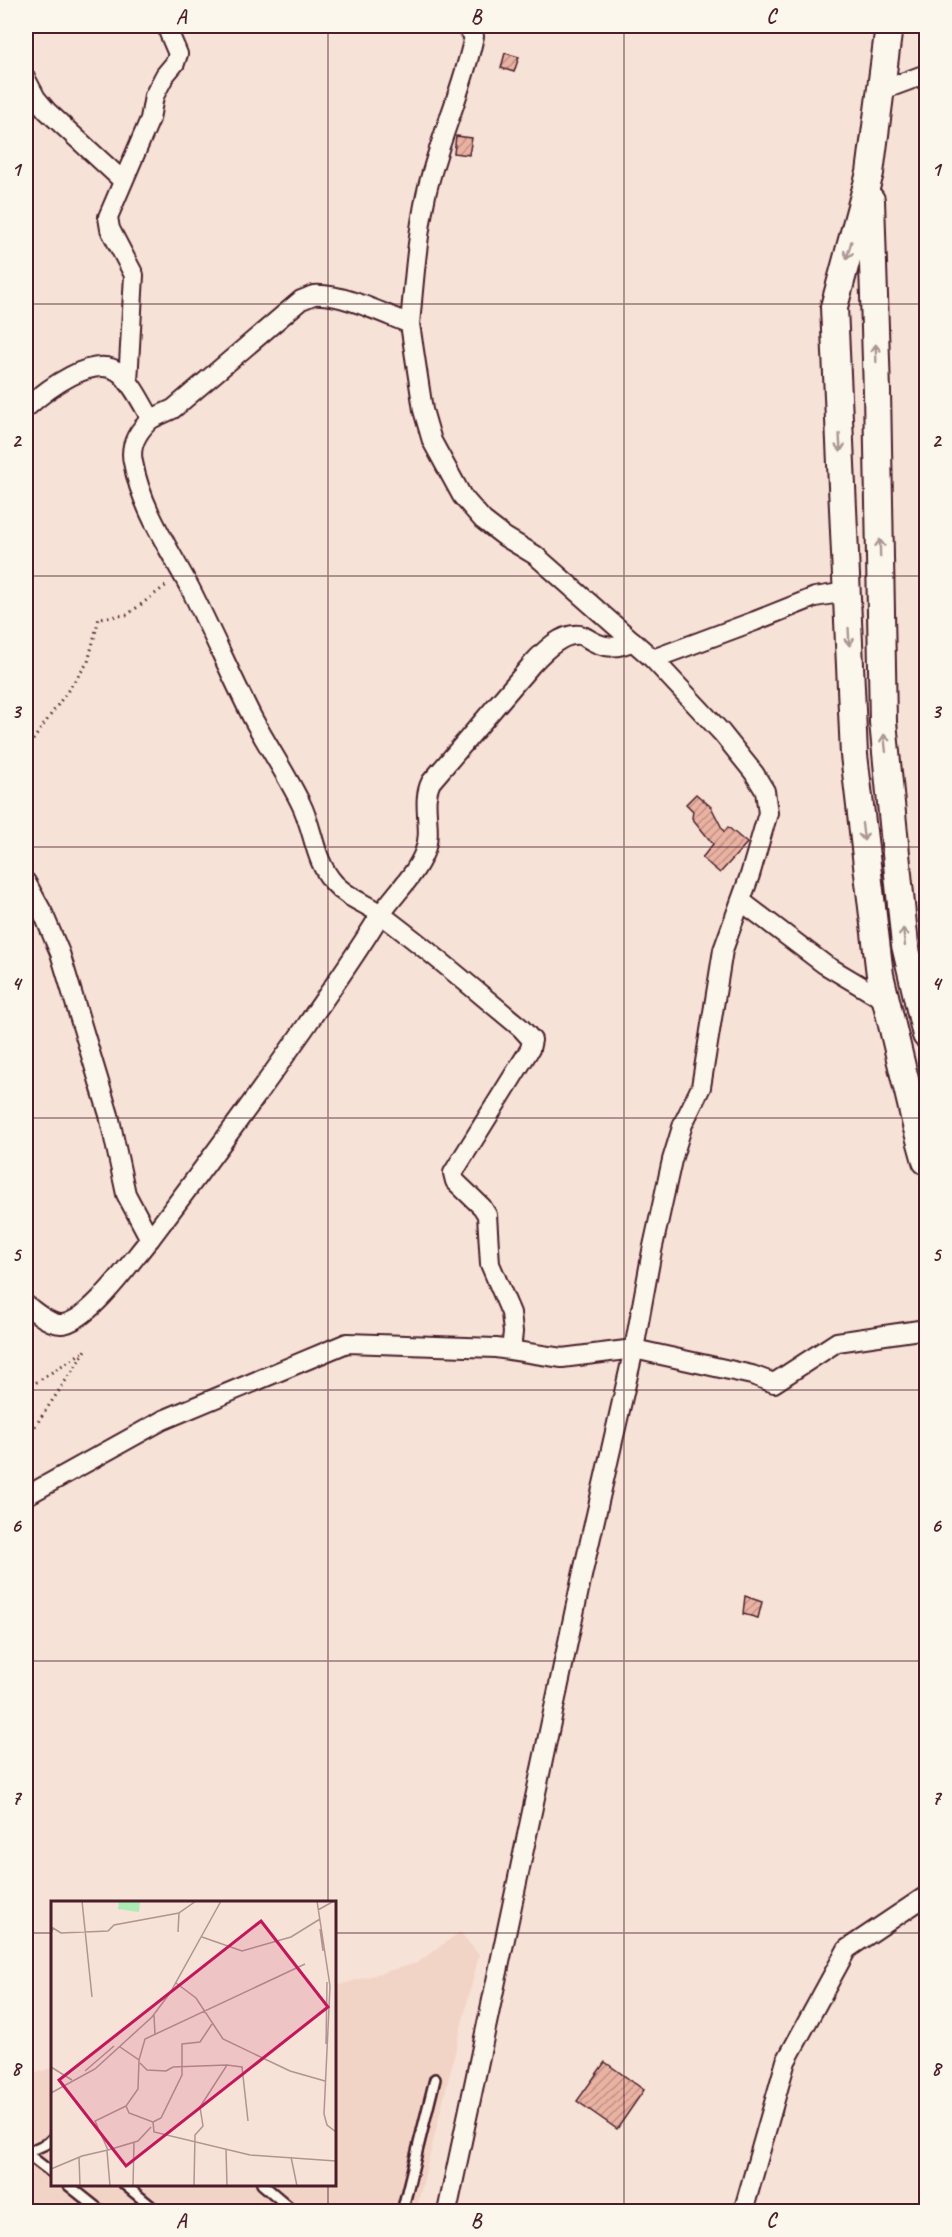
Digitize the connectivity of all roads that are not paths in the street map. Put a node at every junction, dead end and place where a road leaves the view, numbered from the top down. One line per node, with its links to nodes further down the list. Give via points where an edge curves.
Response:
1 (170, 26): 8 (street, via 178,54 154,96 150,119)
2 (466, 26): 9 (street, via 474,36 426,195)
3 (889, 26): 6 (main road)
4 (927, 74): 6 (street)
5 (26, 79): 8 (street, via 47,111)
6 (880, 91): 7 (main road)
7 (870, 173): 13 (main road, one-way to 13, via 834,307); 20 (main road, one-way to 7, via 905,945 883,722)
8 (122, 180): 10 (street, via 108,218 134,275)
9 (410, 324): 12 (street, via 349,301 313,295 292,307 173,409); 14 (street, via 423,410 432,441 462,496 483,519 535,555)
10 (128, 382): 11 (street, via 108,367 90,368 54,386); 12 (street)
11 (26, 408)
12 (152, 419): 18 (street, via 132,447 132,460 151,515 301,804 322,866 346,894)
13 (847, 592): 15 (street, via 814,597); 19 (main road, one-way to 19, via 854,754)
14 (633, 641): 15 (street); 18 (street, via 612,648 584,636 570,636 543,652 431,782 426,792 429,831 423,855)
15 (653, 659): 17 (street, via 722,733 765,791 768,813)
16 (26, 882): 22 (street, via 60,953 109,1115 126,1194)
17 (741, 901): 19 (street, via 824,964); 25 (street, via 723,950 701,1087 683,1124 672,1160)
18 (381, 914): 22 (street, via 277,1068); 26 (street, via 532,1040 530,1050 453,1173 455,1181 487,1215 490,1264 511,1313)
19 (886, 1001): 21 (main road)
20 (927, 1035)
21 (927, 1161)
22 (150, 1239): 23 (street, via 84,1315 63,1324 55,1323)
23 (26, 1305)
24 (927, 1329): 25 (street, via 837,1342 774,1383)
25 (634, 1349): 26 (street, via 562,1358); 40 (street)
26 (511, 1350): 27 (street, via 347,1344 163,1420)
27 (26, 1496)
28 (927, 1896): 41 (street, via 847,1950 786,2061)
29 (435, 2079): 39 (lane)
30 (51, 2140): 31 (lane)
31 (26, 2153): 32 (lane)
32 (51, 2172)
33 (70, 2186): 36 (lane)
34 (127, 2186): 37 (lane)
35 (264, 2186): 38 (lane)
36 (102, 2211)
37 (158, 2211)
38 (295, 2211)
39 (402, 2211)
40 (447, 2211)
41 (743, 2211)

